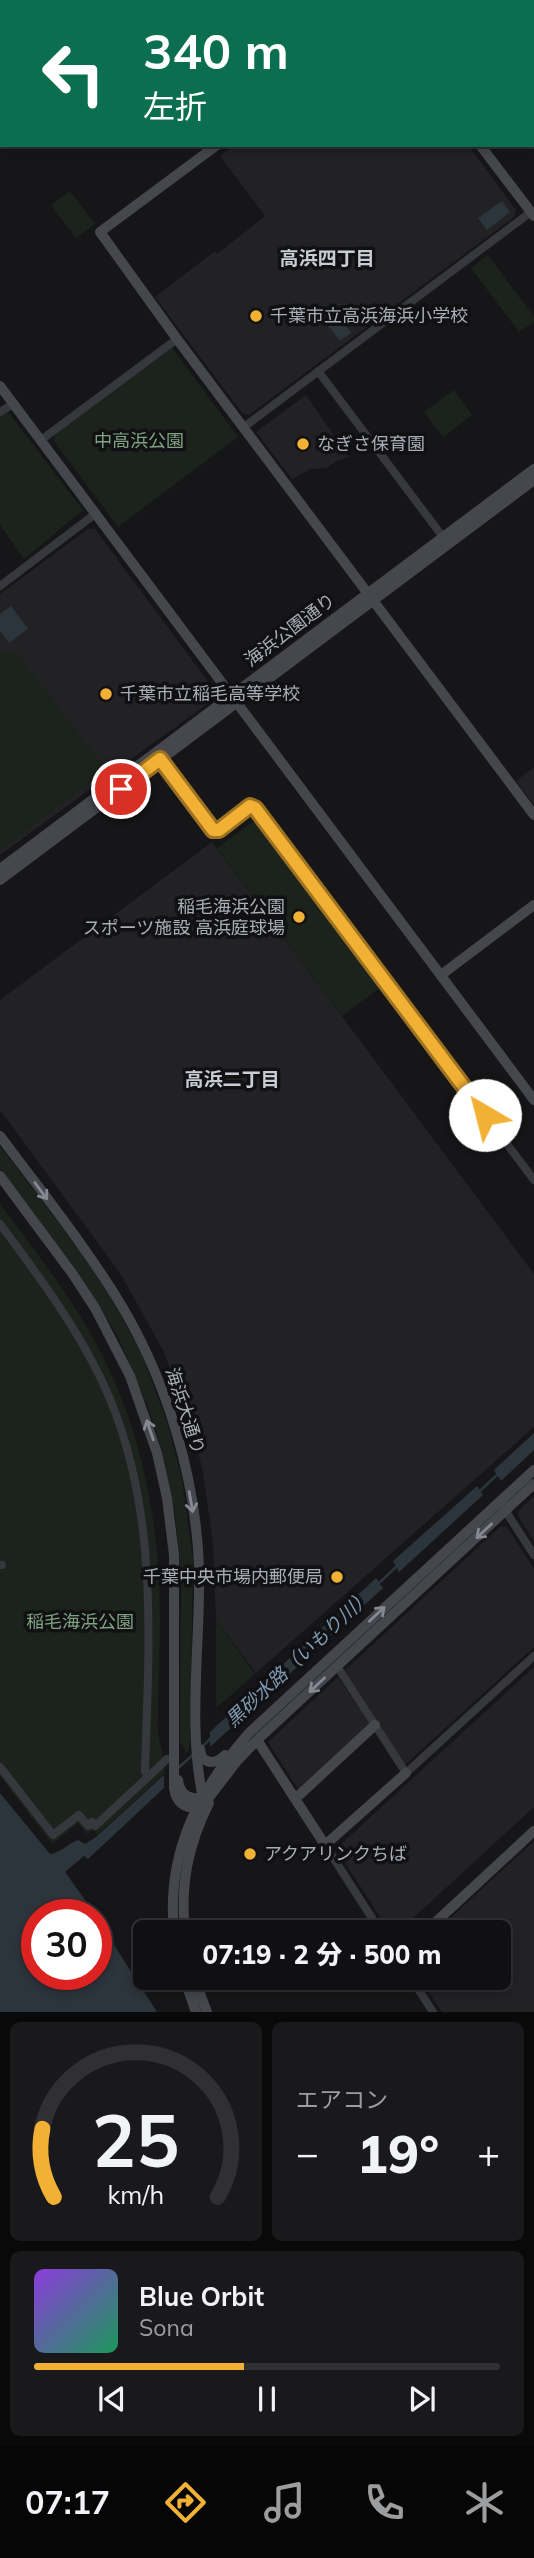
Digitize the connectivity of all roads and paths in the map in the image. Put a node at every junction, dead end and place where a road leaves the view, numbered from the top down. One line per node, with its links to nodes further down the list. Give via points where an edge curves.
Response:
1 (214, 147): 4 (street, via 100,232)
2 (482, 147): 3 (street)
3 (532, 214): 5 (street)
4 (177, 339): 9 (street); 10 (street)
5 (318, 372): 9 (street); 14 (street)
6 (0, 386): 7 (street)
7 (13, 404): 8 (street); 10 (street)
8 (0, 412)
9 (244, 427): 16 (street)
10 (41, 440): 13 (street)
11 (534, 469): 14 (street, 海浜公園通り)
12 (534, 480): 16 (street, 海浜公園通り)
13 (95, 514): 15 (street); 17 (street)
14 (443, 537): 16 (street, 海浜公園通り)
15 (0, 586)
16 (370, 597): 17 (street, 海浜公園通り); 19 (street)
17 (234, 699): 18 (street, 海浜公園通り); 20 (street, 海浜公園通り); 23 (street)
18 (160, 759): 21 (street, 海浜公園通り); 27 (street, via 213,830 250,806 255,808)
19 (534, 816)
20 (0, 869)
21 (0, 880)
22 (534, 905): 23 (street)
23 (441, 975): 24 (street)
24 (534, 1100)
25 (0, 1136): 38 (street, 海浜大通り, one-way to 38, via 117,1300 148,1357 174,1426 186,1472 198,1562)
26 (0, 1177): 33 (street, one-way to 26, via 173,1538 157,1453 140,1403 95,1308)
27 (534, 1180)
28 (0, 1224): 43 (street, via 72,1326 102,1381 128,1453 140,1504 147,1570)
29 (534, 1470): 31 (street)
30 (534, 1484): 31 (street)
31 (503, 1506): 32 (street); 35 (street, one-way to 35); 39 (street, one-way to 31)
32 (534, 1555)
33 (175, 1643): 45 (street, via 174,1788); 46 (street, via 178,1787)
34 (534, 1656): 42 (street)
35 (337, 1666): 36 (street); 37 (street, one-way to 37)
36 (375, 1726): 42 (street); 44 (street)
37 (257, 1740): 44 (street); 46 (street)
38 (197, 1742): 39 (street, via 202,1758 209,1762 218,1761); 46 (street, 海浜大通り)
39 (238, 1745): 46 (street, via 214,1776)
40 (167, 1759): 43 (street)
41 (0, 1767): 43 (street, via 53,1835 79,1815 88,1826 92,1822 95,1826)
42 (406, 1773): 49 (street)
43 (148, 1777)
44 (295, 1799): 49 (street)
45 (183, 1805): 46 (street); 47 (street)
46 (202, 1805): 47 (street); 51 (street, via 185,1871)
47 (189, 1827): 50 (street, via 177,1857)
48 (534, 1831): 53 (street)
49 (325, 1845): 52 (street)
50 (174, 1920)
51 (184, 1920)
52 (374, 1920)
53 (438, 1920)
54 (188, 1990): 57 (street)
55 (199, 1990): 58 (street)
56 (419, 1990): 59 (street)
57 (196, 2012)
58 (207, 2012)
59 (433, 2012)

